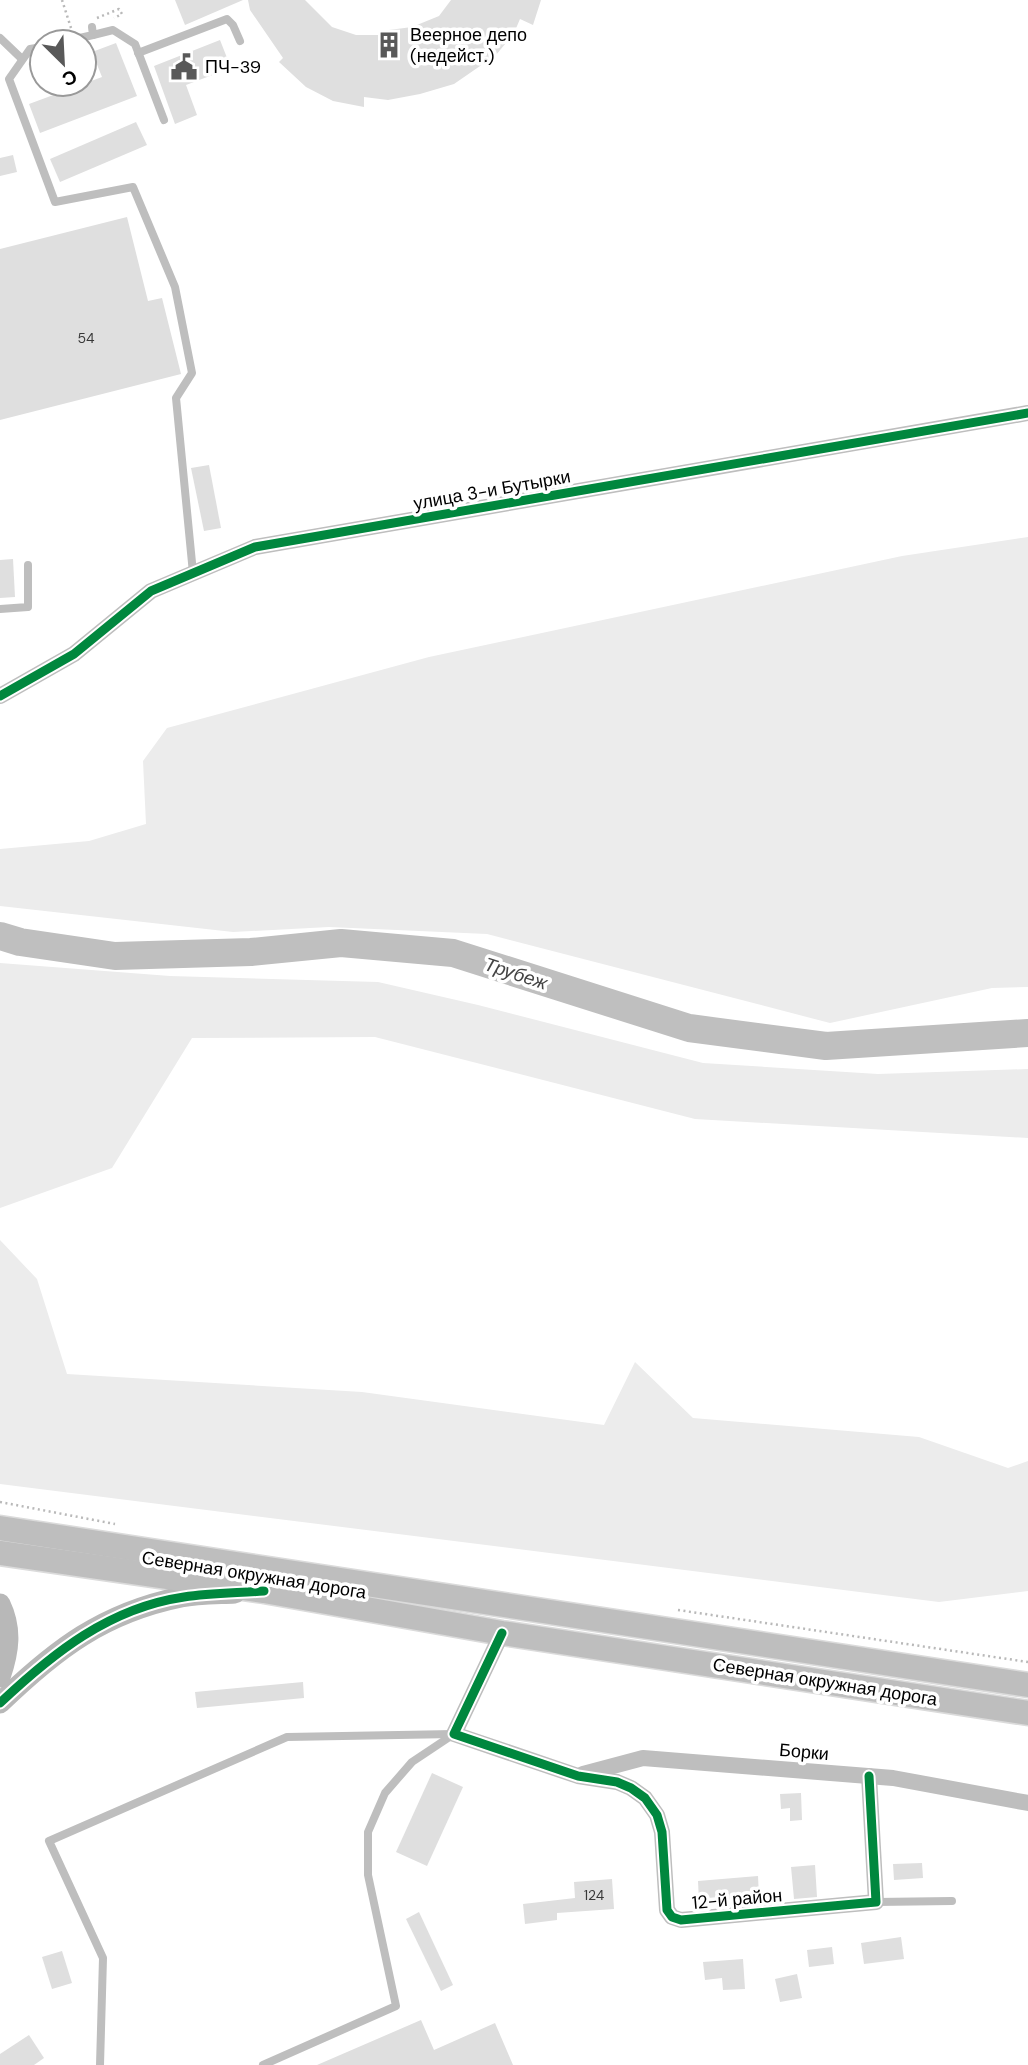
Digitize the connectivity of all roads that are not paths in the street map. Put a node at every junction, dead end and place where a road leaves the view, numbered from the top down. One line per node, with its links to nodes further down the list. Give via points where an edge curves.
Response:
1 (98, 29): 5 (lane, via 113,30 135,44)
2 (0, 38): 6 (lane)
3 (240, 41): 5 (lane, via 227,19)
4 (28, 51): 6 (lane)
5 (138, 53): 7 (lane)
6 (22, 58): 10 (lane, via 9,79 55,202 133,187 175,287 192,373 176,398)
7 (164, 120)
8 (1028, 413): 10 (street, улица 3-и Бутырки, via 255,547)
9 (28, 565): 11 (lane, via 28,607)
10 (193, 573): 12 (street, улица 3-и Бутырки, via 151,591 74,654)
11 (0, 609)
12 (0, 696)
13 (0, 1528): 19 (main road, Северная окружная дорога)
14 (0, 1553): 15 (main road, Северная окружная дорога)
15 (264, 1591): 17 (main road, Северная окружная дорога); 20 (street, via 183,1597 116,1617 64,1647)
16 (0, 1604): 18 (street, via 9,1642)
17 (502, 1633): 21 (main road, Северная окружная дорога); 22 (street)
18 (0, 1677)
19 (1028, 1685)
20 (0, 1703)
21 (1028, 1713)
22 (454, 1734): 23 (street); 28 (lane, via 287,1737 49,1841 103,1958); 29 (lane, via 412,1762 385,1793 368,1832 368,1875 396,2006)
23 (578, 1776): 24 (street, Борки, via 643,1758); 27 (street, 12-й район, via 631,1788 657,1815 667,1910 672,1917 681,1920)
24 (869, 1776): 25 (street, Борки); 27 (street)
25 (1028, 1803)
26 (952, 1901): 27 (lane)
27 (876, 1902)
28 (100, 2065)
29 (263, 2065)

